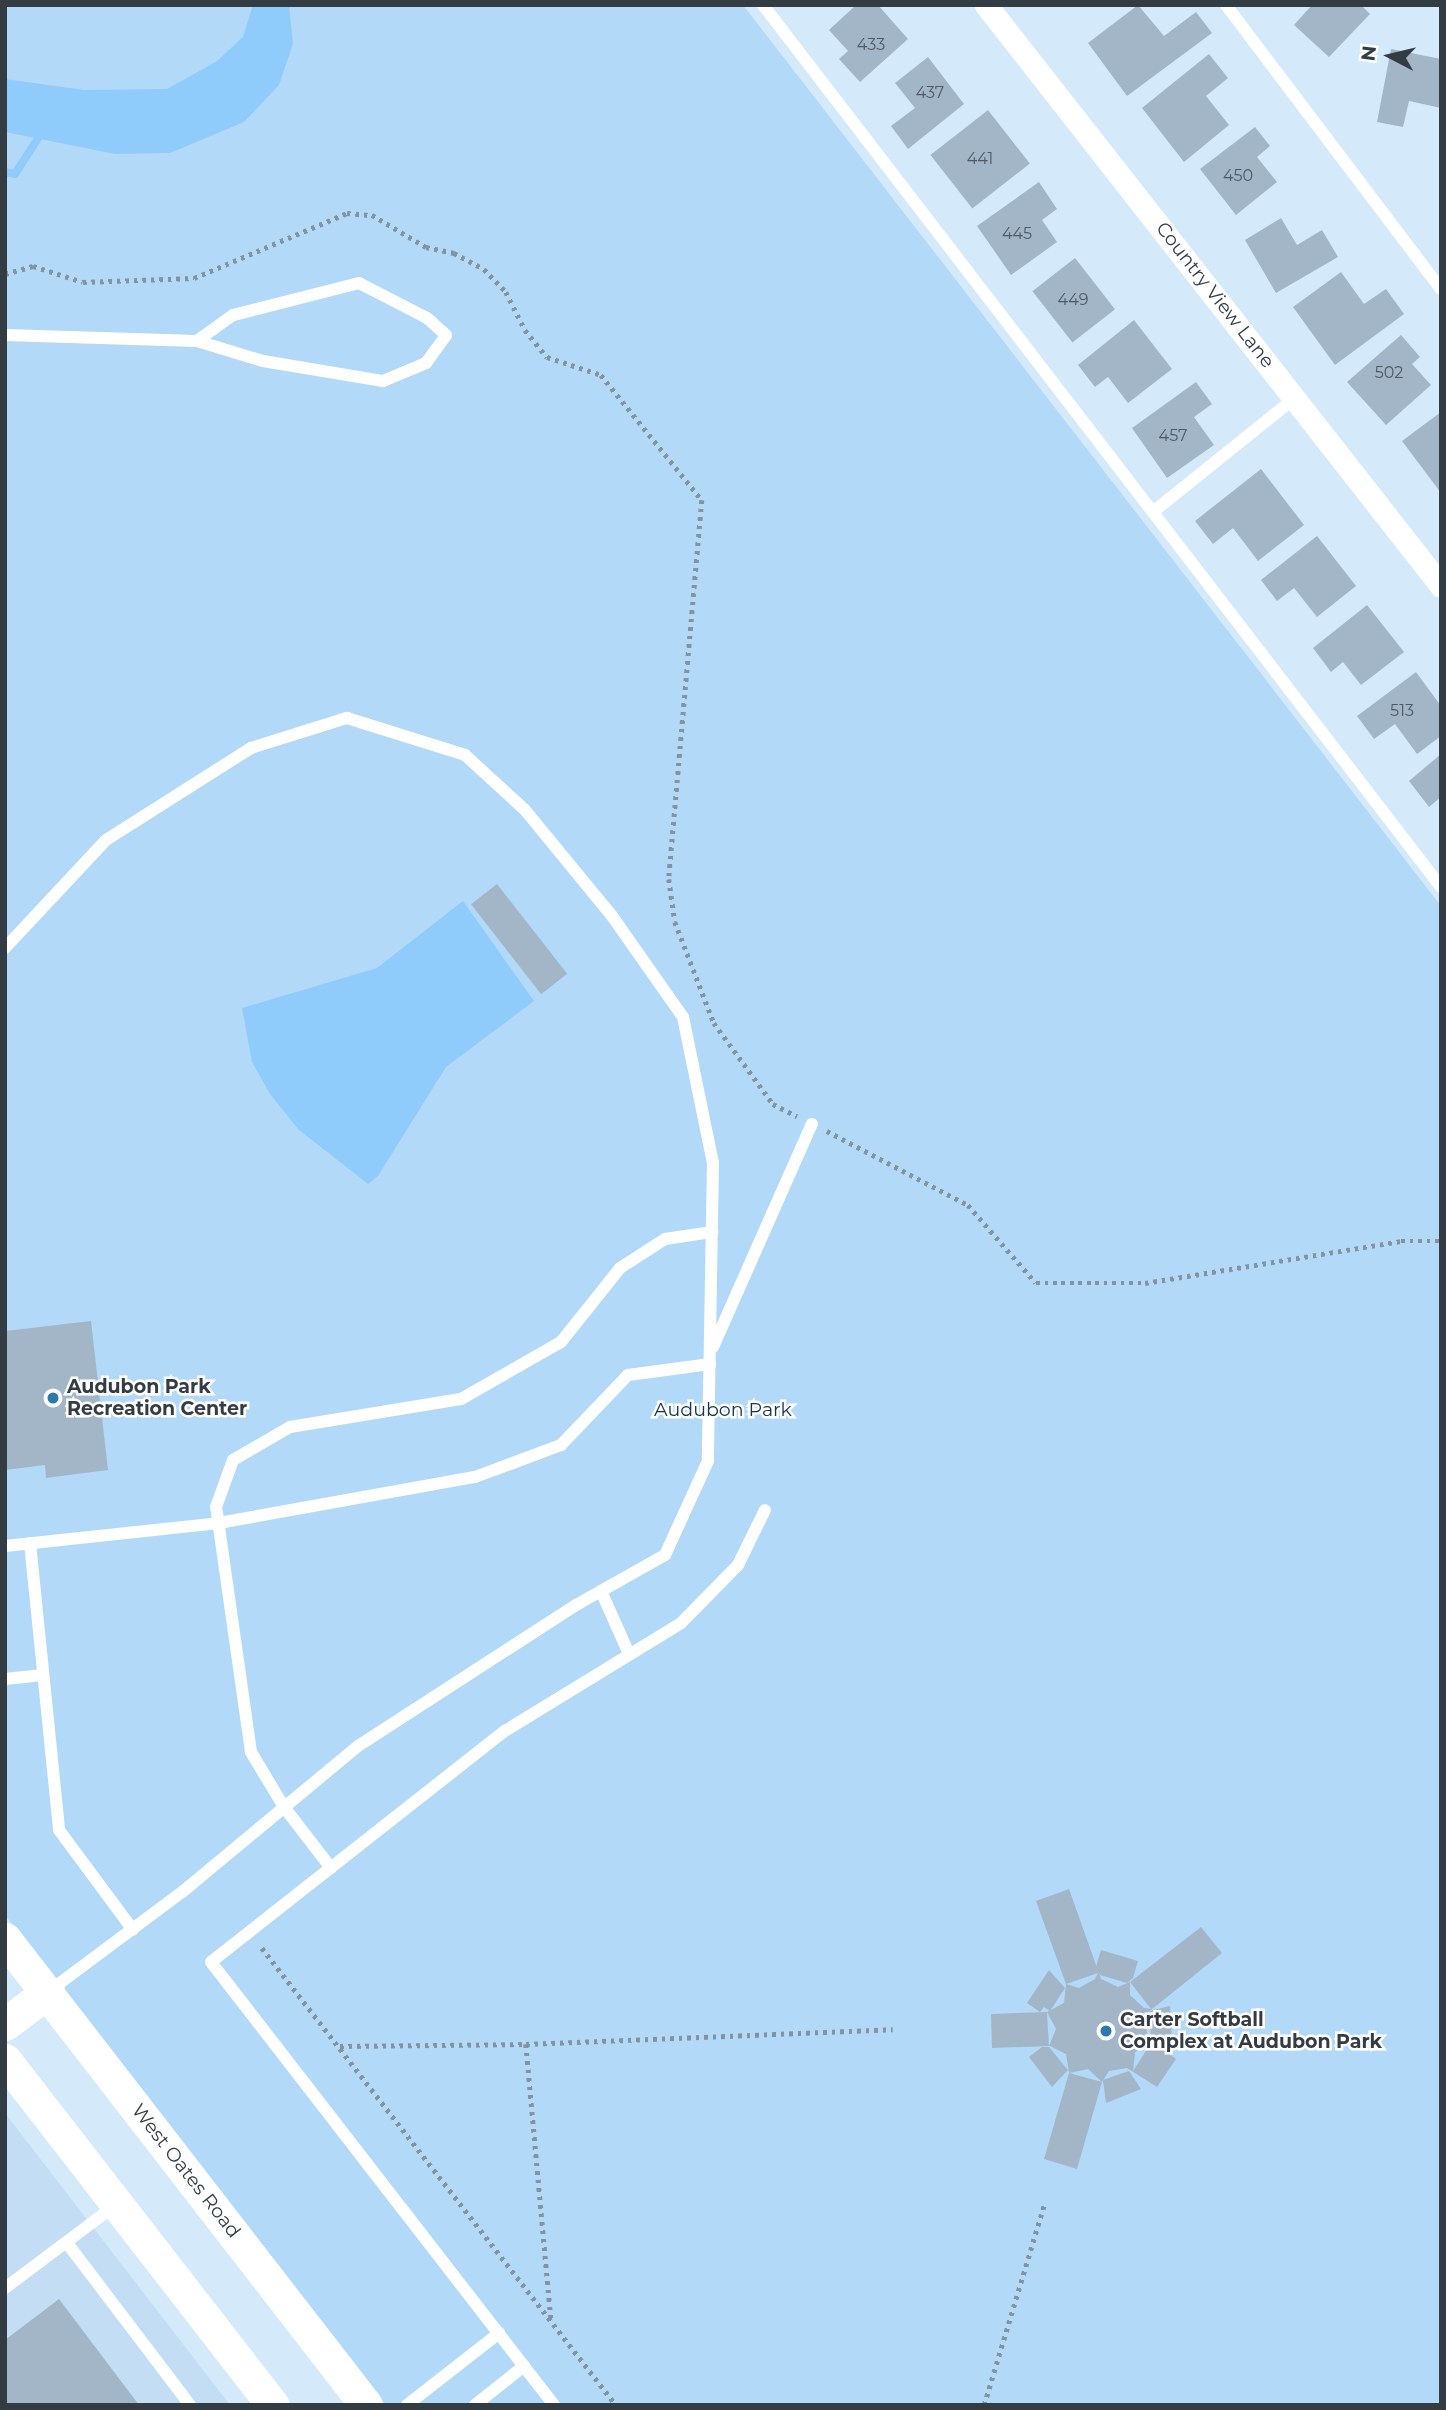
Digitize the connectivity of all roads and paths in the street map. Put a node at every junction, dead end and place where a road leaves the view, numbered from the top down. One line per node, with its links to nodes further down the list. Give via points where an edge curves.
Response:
1 (764, 5): 9 (lane)
2 (986, 5): 8 (street, Country View Lane)
3 (1226, 5): 5 (lane)
4 (5, 274): 13 (path, via 33,266 83,282 194,278 348,213 372,215 426,247 454,253 484,269 506,292 525,330 547,357 601,374 702,500 669,879 675,922 714,1023 773,1104)
5 (1441, 289)
6 (5, 335): 7 (lane)
7 (197, 341): 7 (lane, via 233,315 359,283 427,318 446,335 426,363 383,381 263,361)
8 (1296, 397): 9 (lane); 10 (street, Country View Lane)
9 (1153, 512): 11 (lane)
10 (1441, 586)
11 (1441, 887)
12 (5, 948): 14 (lane, via 106,840 251,748 347,718 466,755 525,810 612,916 683,1017 713,1163)
13 (812, 1124): 15 (path, via 968,1205 1037,1283 1145,1283 1401,1241); 16 (lane)
14 (712, 1232): 16 (lane); 18 (lane, via 665,1239 620,1268 561,1342 461,1399 290,1427 233,1460 216,1507)
15 (1441, 1241)
16 (710, 1359): 18 (lane, via 628,1375 561,1445 475,1477); 21 (lane, via 708,1461 666,1555)
17 (765, 1510): 22 (lane, via 738,1565 707,1601)
18 (219, 1523): 19 (lane); 25 (lane, via 251,1752)
19 (30, 1543): 20 (lane); 23 (lane)
20 (5, 1546)
21 (601, 1591): 22 (lane); 25 (lane, via 358,1746)
22 (629, 1654): 26 (lane, via 505,1731)
23 (43, 1675): 24 (lane); 27 (lane, via 58,1830)
24 (5, 1679)
25 (284, 1807): 26 (lane); 27 (lane)
26 (331, 1868): 41 (lane, via 211,1962)
27 (133, 1930): 30 (lane)
28 (5, 1938): 30 (main road, West Oates Road)
29 (262, 1948): 34 (path)
30 (48, 1992): 31 (main road); 45 (main road, West Oates Road)
31 (5, 2024)
32 (893, 2029): 33 (path)
33 (526, 2044): 34 (path); 40 (path)
34 (340, 2046): 40 (path)
35 (5, 2060): 37 (main road)
36 (1045, 2202): 50 (path)
37 (117, 2204): 38 (lane); 44 (main road)
38 (66, 2243): 39 (lane); 43 (lane)
39 (5, 2288)
40 (551, 2320): 49 (path)
41 (499, 2333): 42 (lane); 46 (lane)
42 (524, 2366): 47 (lane); 48 (lane)
43 (190, 2405)
44 (273, 2405)
45 (366, 2405)
46 (407, 2405)
47 (475, 2405)
48 (554, 2405)
49 (616, 2405)
50 (984, 2405)

